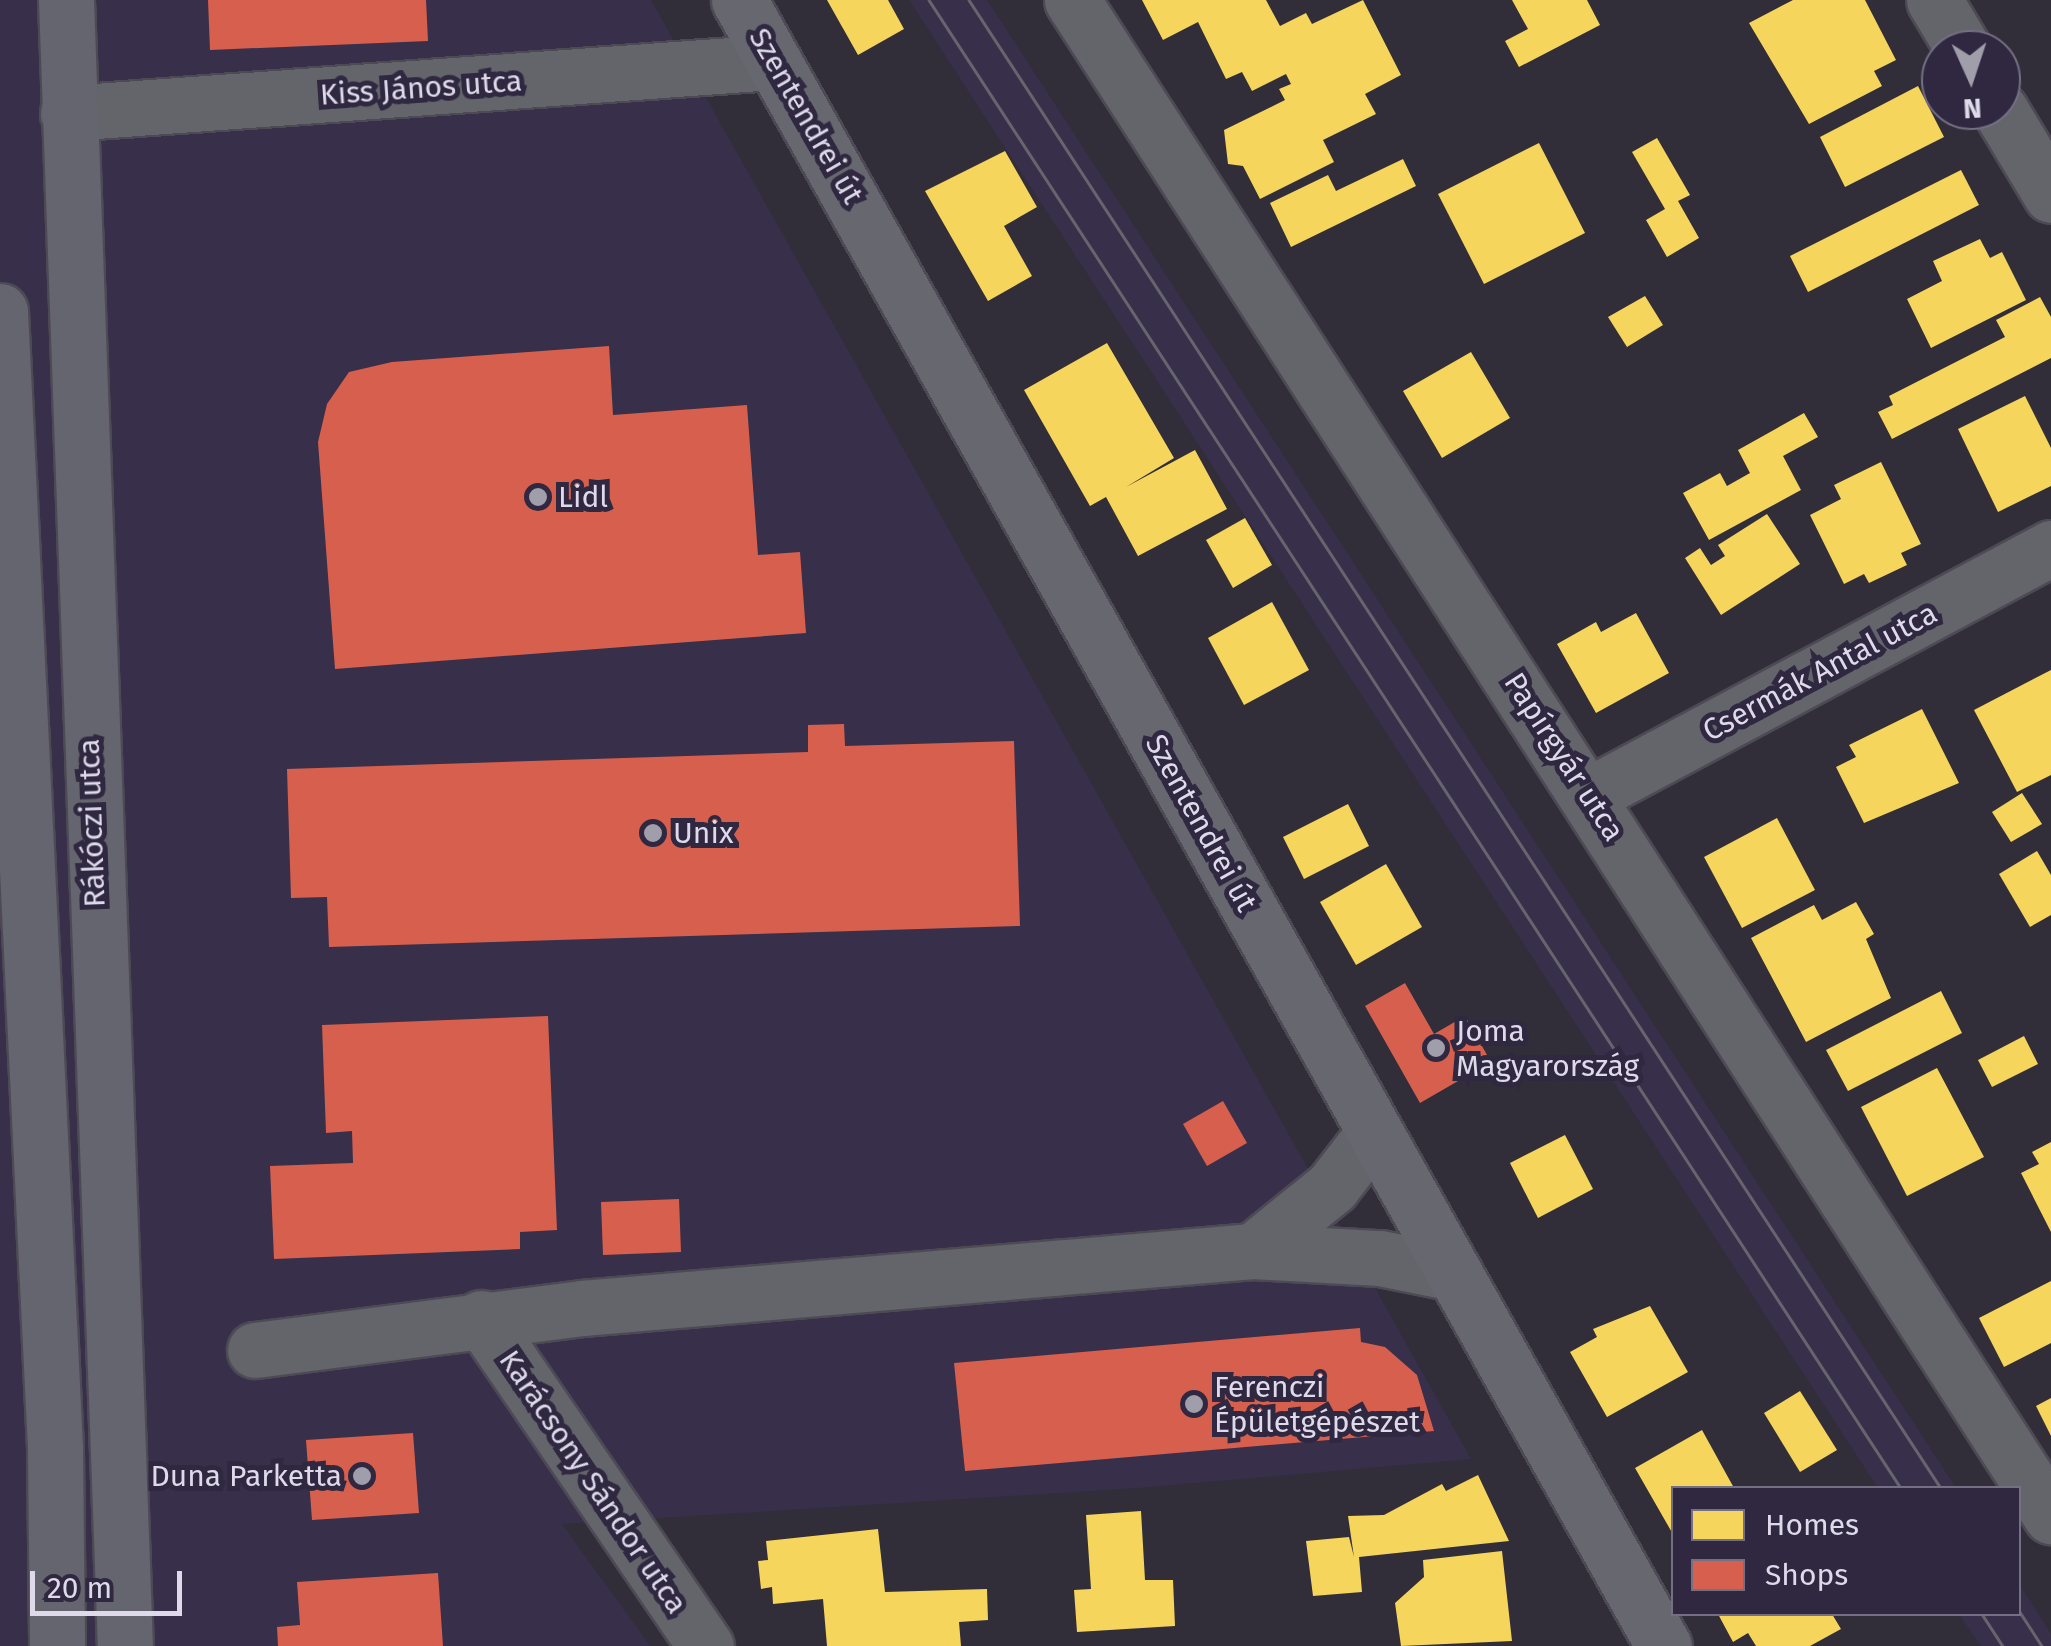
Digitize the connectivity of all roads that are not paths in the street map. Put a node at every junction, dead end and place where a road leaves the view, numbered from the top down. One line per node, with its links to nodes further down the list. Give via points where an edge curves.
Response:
1 (66, 0): 7 (main road, Rákóczi utca)
2 (739, 0): 6 (main road, Szentendrei út)
3 (1072, 0): 12 (street, Papírgyár utca)
4 (1934, 0): 5 (street)
5 (1952, 30)
6 (774, 62): 7 (street, Kiss János utca); 13 (main road, Szentendrei út)
7 (68, 113): 20 (main road, Rákóczi utca)
8 (2012, 130): 9 (street)
9 (2051, 195)
10 (0, 311): 19 (main road, via 56,1449)
11 (2051, 548): 12 (street, Csermák Antal utca)
12 (1589, 795): 18 (street, Papírgyár utca)
13 (1373, 1134): 14 (street, via 1332,1186); 15 (main road, Szentendrei út)
14 (1254, 1251): 15 (street, via 1380,1258); 16 (street)
15 (1454, 1273): 22 (main road, Szentendrei út)
16 (481, 1318): 17 (street); 21 (street, Karácsony Sándor utca)
17 (255, 1350)
18 (2051, 1516)
19 (56, 1646)
20 (125, 1646)
21 (706, 1646)
22 (1664, 1646)

